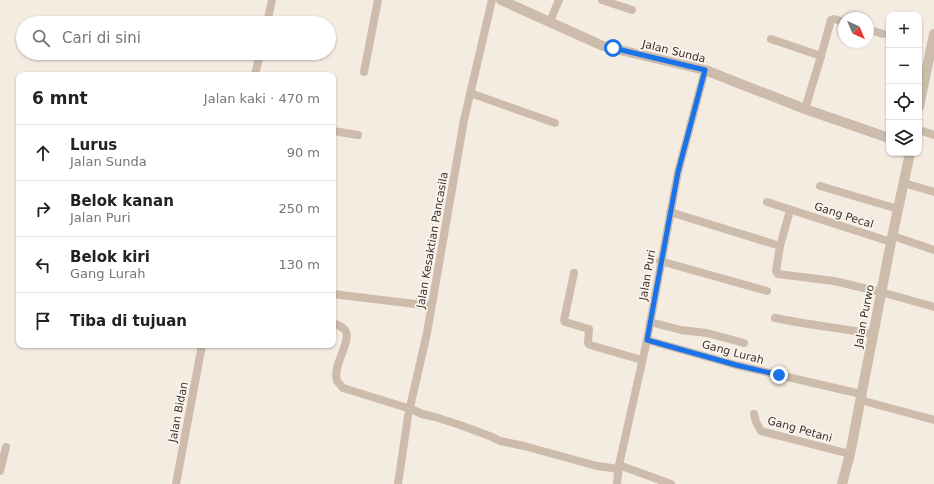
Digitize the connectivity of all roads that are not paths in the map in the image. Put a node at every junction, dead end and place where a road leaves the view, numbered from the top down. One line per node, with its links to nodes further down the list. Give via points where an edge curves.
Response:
1 (272, 0): 8 (street)
2 (378, 0): 20 (street)
3 (492, 0): 21 (street, Jalan Kesaktian Pancasila)
4 (501, 0): 10 (street, Jalan Sunda)
5 (559, 0): 10 (street)
6 (602, 0): 7 (street)
7 (632, 10)
8 (269, 16)
9 (838, 20): 16 (street, via 831,20)
10 (550, 21): 18 (street, Jalan Sunda, via 603,46)
11 (874, 31): 12 (street)
12 (882, 34)
13 (934, 34): 15 (street)
14 (771, 39): 16 (street)
15 (933, 49): 22 (street)
16 (821, 56): 23 (street)
17 (258, 60): 19 (street)
18 (705, 70): 23 (street, Jalan Sunda); 37 (street, Jalan Puri, via 677,175)
19 (256, 72)
20 (364, 72)
21 (470, 94): 24 (street); 46 (street, Jalan Kesaktian Pancasila)
22 (922, 95)
23 (806, 110): 29 (street, Jalan Sunda)
24 (555, 124)
25 (336, 131): 27 (street)
26 (922, 131): 28 (street)
27 (358, 135)
28 (934, 135)
29 (886, 137)
30 (909, 156): 31 (street, Jalan Purwo)
31 (904, 183): 33 (street); 35 (street, Jalan Purwo)
32 (820, 186): 35 (street)
33 (934, 192)
34 (767, 202): 36 (street, Gang Pecal)
35 (898, 209): 38 (street, Jalan Purwo)
36 (790, 210): 38 (street, Gang Pecal); 39 (street)
37 (670, 212): 39 (street); 41 (street, Jalan Puri)
38 (892, 239): 40 (street, Gang Pecal); 44 (street, Jalan Purwo)
39 (780, 246): 44 (street, via 776,271 778,274 825,279)
40 (934, 250)
41 (660, 261): 43 (street); 49 (street, Jalan Puri)
42 (574, 274): 55 (street, via 565,321 589,329 590,345)
43 (767, 291)
44 (881, 292): 47 (street); 51 (street, Jalan Purwo)
45 (336, 294): 46 (street)
46 (431, 306): 57 (street, Jalan Kesaktian Pancasila)
47 (934, 307)
48 (775, 318): 51 (street)
49 (650, 322): 52 (street, Jalan Puri); 53 (street)
50 (336, 324): 57 (street, via 344,328 347,335 336,370 339,385 350,391)
51 (873, 334): 56 (street, Jalan Purwo)
52 (647, 340): 55 (street, Jalan Puri); 56 (street, Gang Lurah)
53 (744, 343)
54 (201, 348): 65 (street, Jalan Bidan)
55 (642, 360): 62 (street, Jalan Puri)
56 (860, 397): 59 (street, Gang Lurah); 61 (street, Jalan Purwo)
57 (410, 409): 62 (street, via 500,441 597,466); 66 (street, Jalan Kesaktian Pancasila)
58 (754, 414): 61 (street, Gang Petani, via 762,431)
59 (934, 420)
60 (6, 447): 63 (street)
61 (850, 454): 64 (street, Jalan Purwo)
62 (619, 467): 67 (street, Jalan Puri); 68 (street)
63 (0, 471)
64 (844, 483)
65 (176, 484)
66 (398, 484)
67 (617, 484)
68 (670, 484)

